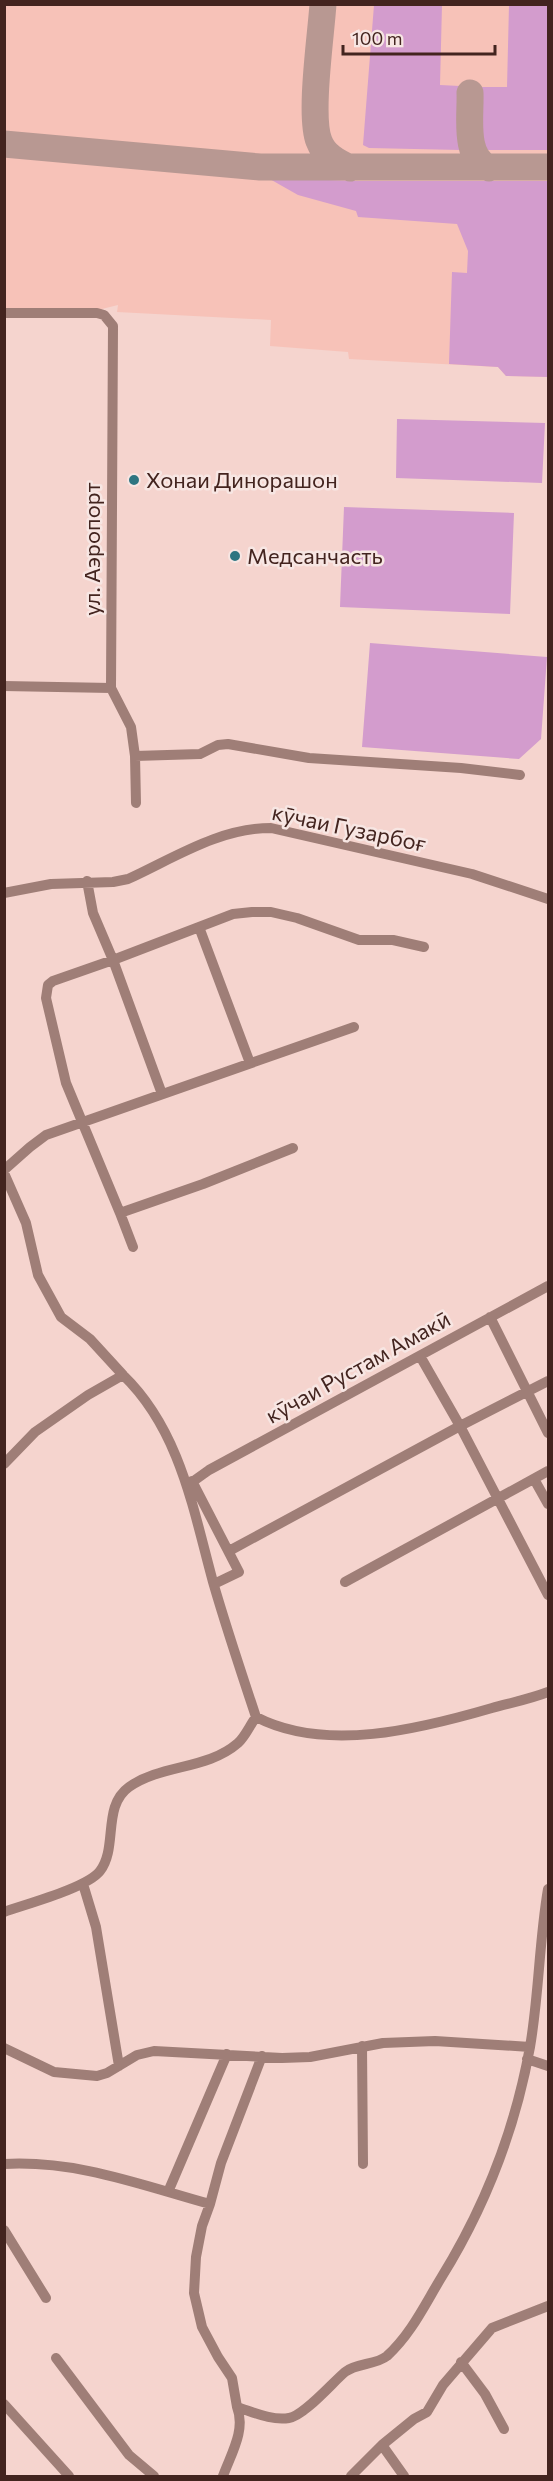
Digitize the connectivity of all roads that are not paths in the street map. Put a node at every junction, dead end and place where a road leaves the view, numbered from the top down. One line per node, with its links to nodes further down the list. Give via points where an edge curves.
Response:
1 (4, 313): 3 (street, ул. Аэропорт, via 97,313 110,320 114,333)
2 (4, 686): 3 (street)
3 (111, 688): 4 (street, via 131,727)
4 (135, 756): 5 (street, via 200,754 228,744 309,758); 6 (street)
5 (520, 775)
6 (136, 803)
7 (87, 881): 8 (street, кӯчаи Гузарбоғ); 9 (street, кӯчаи Гузарбоғ, via 128,879 217,837 238,830 271,828 472,874); 12 (street, via 93,913)
8 (4, 893)
9 (549, 899)
10 (199, 927): 11 (street, via 233,914 271,912 359,940 393,940); 12 (street); 14 (street)
11 (424, 947)
12 (113, 960): 15 (street); 16 (street, via 53,981 46,990 66,1083)
13 (354, 1027): 14 (street)
14 (250, 1063): 15 (street)
15 (162, 1094): 16 (street)
16 (81, 1123): 18 (street, via 46,1135); 19 (street)
17 (293, 1148): 19 (street)
18 (4, 1172): 24 (street, via 26,1222 38,1275 61,1317 90,1339)
19 (120, 1213): 20 (street)
20 (133, 1247)
21 (549, 1286): 22 (street, кӯчаи Рустам Амакӣ)
22 (490, 1317): 23 (street, кӯчаи Рустам Амакӣ); 26 (street)
23 (420, 1356): 27 (street); 32 (street, кӯчаи Рустам Амакӣ)
24 (123, 1375): 29 (street, via 35,1432); 32 (street, via 154,1411)
25 (549, 1381): 26 (street)
26 (528, 1393): 27 (street); 28 (street)
27 (460, 1426): 33 (street); 35 (street)
28 (549, 1433)
29 (4, 1464)
30 (549, 1471): 31 (street)
31 (534, 1479): 33 (street); 34 (street)
32 (190, 1483): 35 (street); 37 (street)
33 (498, 1499): 36 (street); 38 (street)
34 (549, 1504)
35 (229, 1551): 37 (street, via 239,1572)
36 (345, 1582)
37 (214, 1584): 40 (street)
38 (549, 1595)
39 (548, 1695): 40 (street, via 387,1733 311,1735 285,1730)
40 (256, 1717): 41 (street, via 239,1743 211,1760 142,1779 126,1789 116,1804 108,1857 100,1872)
41 (83, 1884): 43 (street); 50 (street, via 96,1927)
42 (549, 1889): 45 (street)
43 (4, 1912)
44 (362, 2046): 45 (street, via 435,2041); 48 (street, via 310,2057); 53 (street)
45 (530, 2047): 49 (street)
46 (4, 2048): 50 (street, via 54,2072 97,2076)
47 (227, 2054): 48 (street); 50 (street, via 154,2051 137,2055); 54 (street)
48 (262, 2056): 55 (street, via 221,2163)
49 (527, 2059): 51 (street); 62 (street, via 510,2134 478,2214 410,2331 385,2358 346,2371 291,2418 270,2418)
50 (119, 2066)
51 (549, 2066)
52 (4, 2164): 54 (street, via 69,2166)
53 (363, 2164)
54 (168, 2192): 55 (street)
55 (210, 2204): 62 (street, via 196,2257 194,2293 202,2327 232,2378)
56 (4, 2230): 57 (street)
57 (46, 2298)
58 (549, 2306): 60 (street, via 492,2328)
59 (56, 2358): 66 (street, via 129,2455)
60 (461, 2362): 63 (street); 64 (street, via 427,2412)
61 (4, 2404): 65 (street)
62 (237, 2407): 67 (street, via 242,2419 240,2431)
63 (504, 2429)
64 (382, 2445): 68 (street); 69 (street)
65 (69, 2476)
66 (154, 2476)
67 (223, 2476)
68 (352, 2476)
69 (404, 2476)

